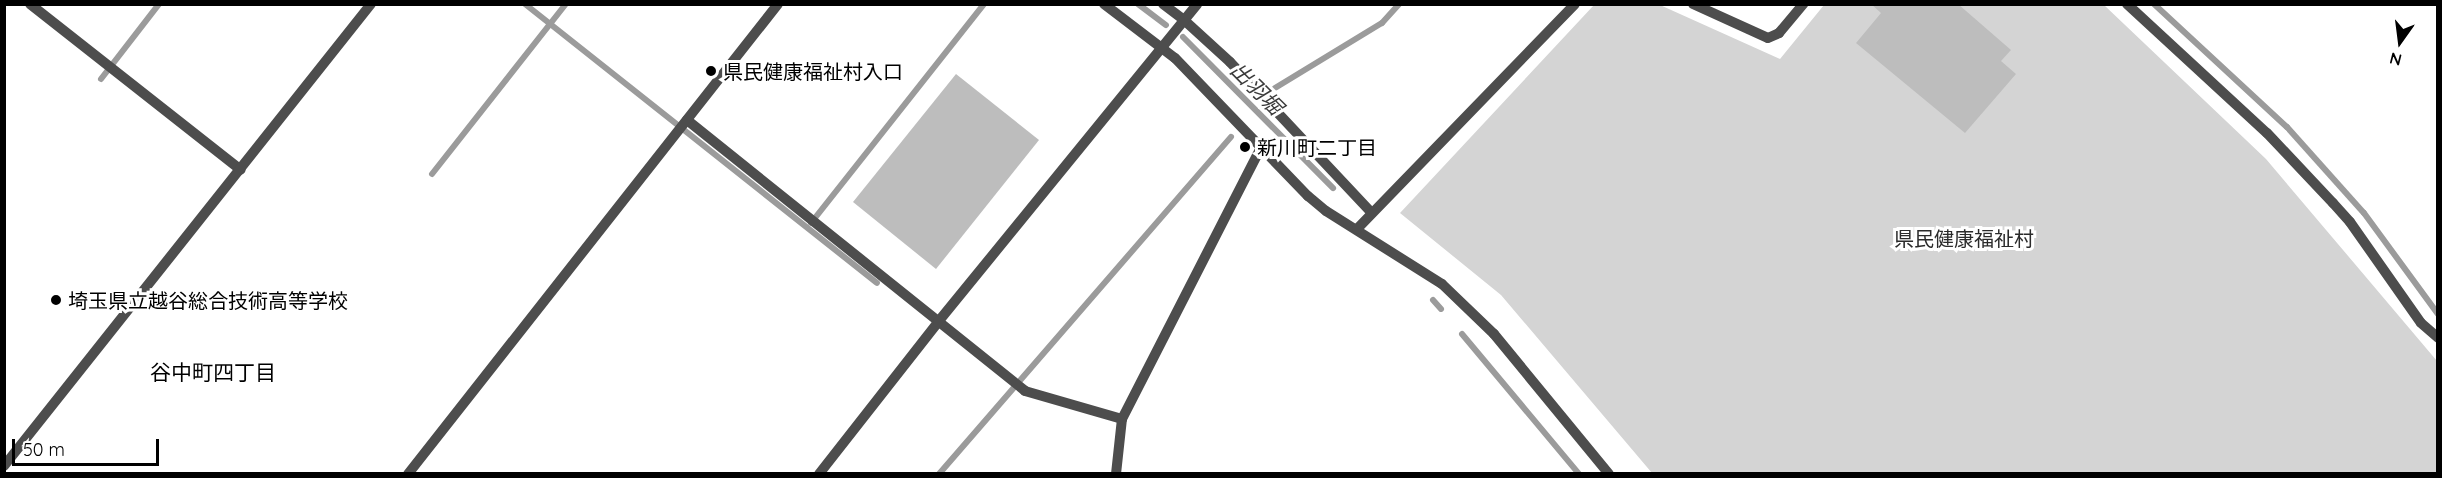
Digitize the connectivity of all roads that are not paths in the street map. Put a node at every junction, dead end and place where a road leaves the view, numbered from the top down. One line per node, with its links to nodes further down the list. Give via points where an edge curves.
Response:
1 (30, 4): 15 (street)
2 (371, 4): 15 (street)
3 (778, 4): 13 (street)
4 (1104, 4): 12 (street)
5 (1163, 4): 11 (street)
6 (1197, 4): 11 (street)
7 (1575, 4): 16 (street)
8 (1693, 4): 9 (street, via 1768,38 1779,33)
9 (1803, 4)
10 (2127, 4): 19 (street, via 2267,133 2333,203 2421,322)
11 (1184, 20): 12 (street); 16 (street, via 1230,62)
12 (1161, 47): 14 (street); 18 (street)
13 (687, 120): 18 (street); 22 (street)
14 (1261, 147): 17 (street, via 1308,196); 20 (street)
15 (241, 170): 21 (street)
16 (1372, 213): 17 (street)
17 (1357, 229): 25 (street, via 1442,284 1494,334)
18 (938, 322): 20 (street, via 1025,391); 23 (street)
19 (2438, 338)
20 (1122, 419): 24 (street)
21 (4, 466)
22 (408, 474)
23 (819, 474)
24 (1116, 474)
25 (1609, 474)

